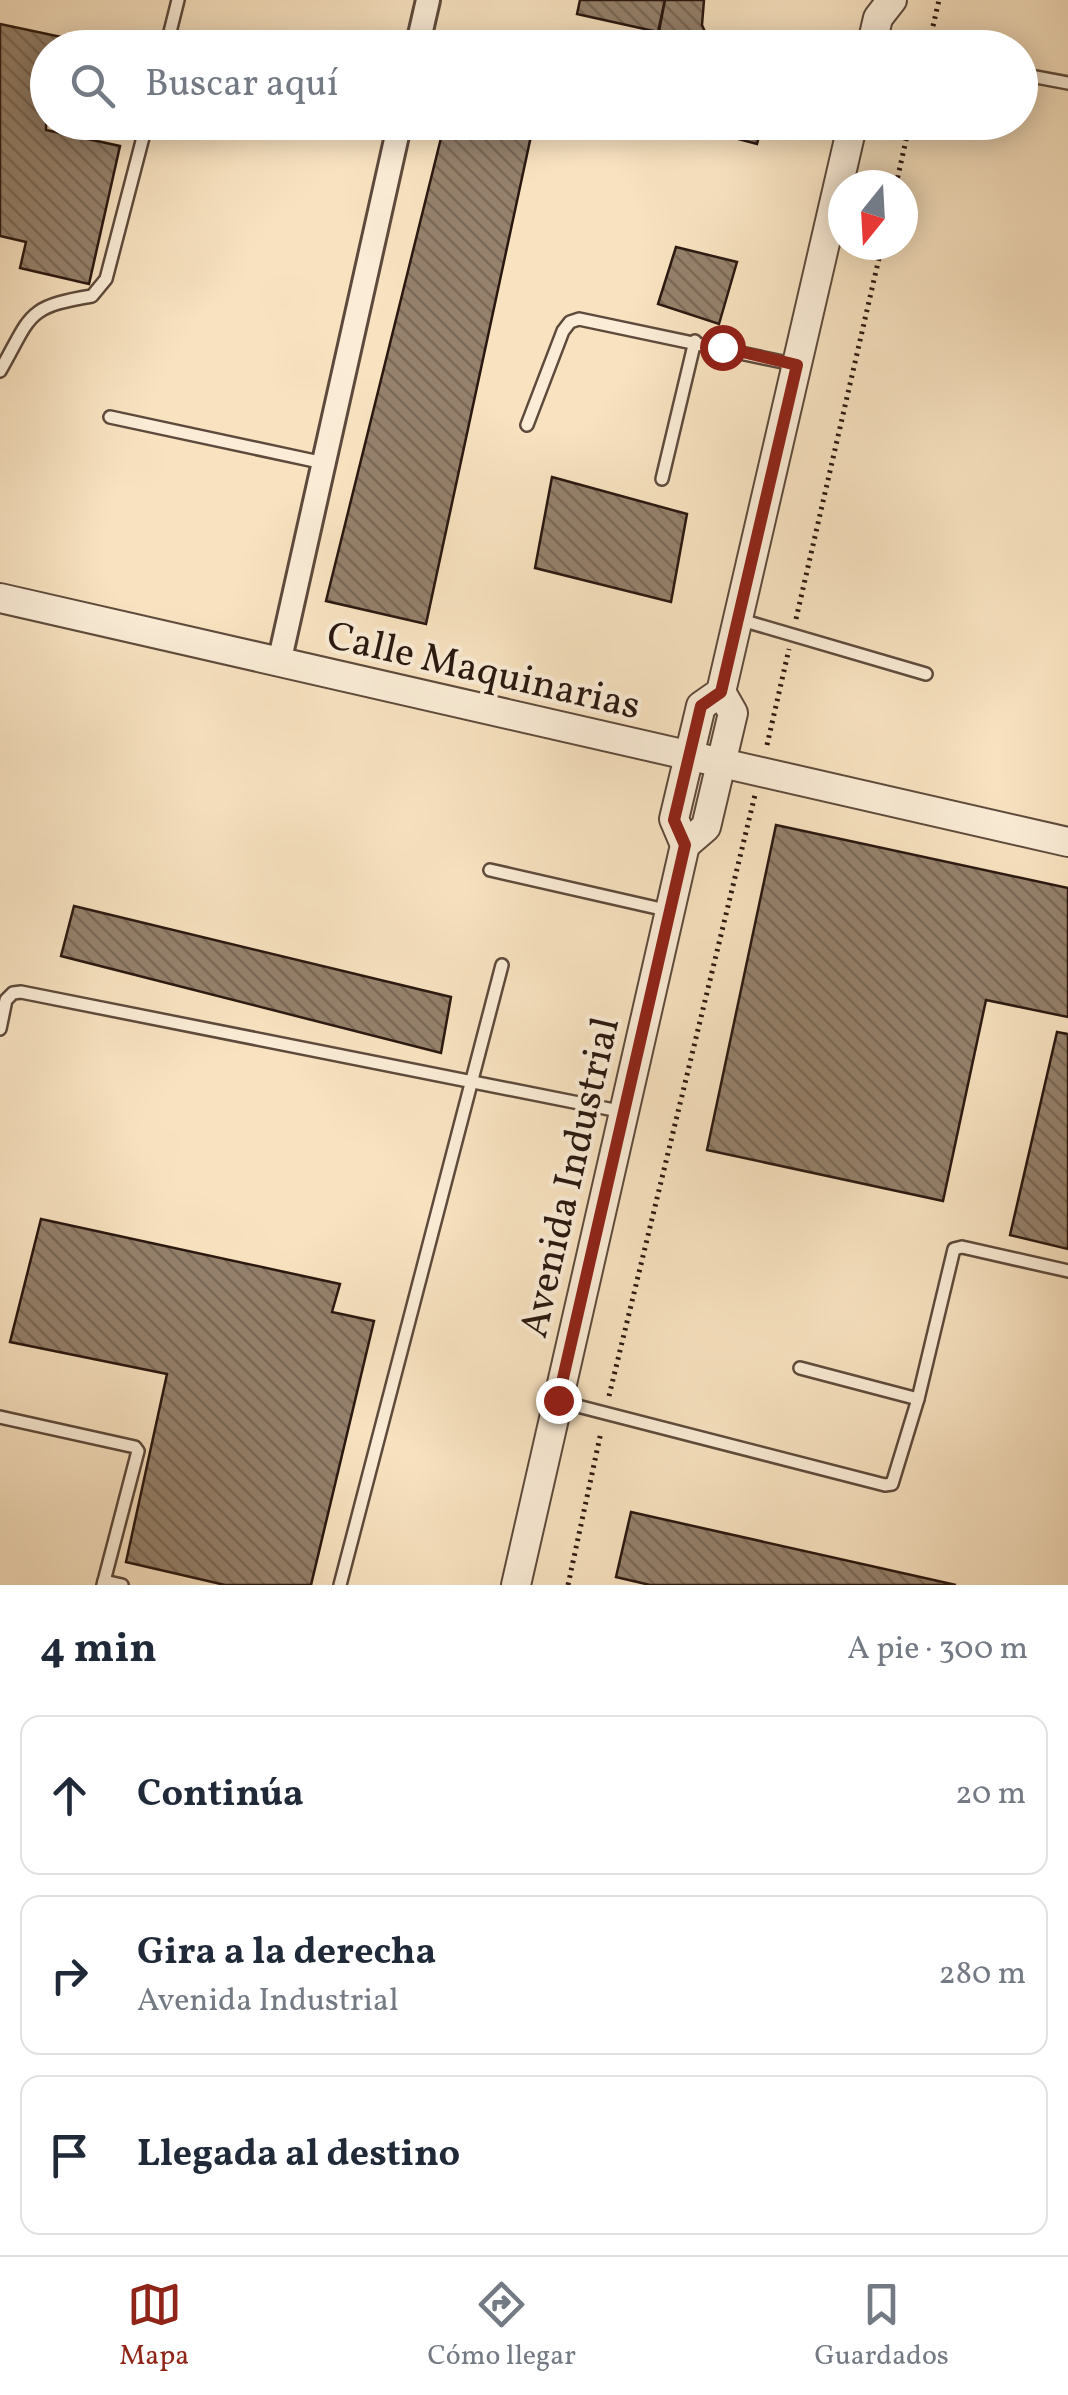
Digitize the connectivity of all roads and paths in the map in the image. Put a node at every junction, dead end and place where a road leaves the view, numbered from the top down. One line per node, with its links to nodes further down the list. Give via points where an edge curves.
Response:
1 (178, 0): 4 (lane)
2 (428, 0): 5 (street)
3 (939, 0): 6 (path)
4 (170, 30)
5 (421, 30)
6 (932, 30)
7 (1038, 77): 8 (lane)
8 (1068, 83)
9 (142, 140): 17 (lane, via 106,279 92,296 34,312)
10 (396, 140): 20 (street)
11 (850, 140): 16 (street, Avenida Industrial)
12 (906, 140): 13 (path)
13 (899, 170)
14 (879, 260): 24 (path)
15 (696, 342): 16 (lane); 19 (lane, via 570,322); 21 (lane)
16 (797, 365): 23 (street, Avenida Industrial)
17 (0, 371)
18 (110, 417): 20 (lane)
19 (527, 424)
20 (324, 464): 25 (street)
21 (662, 479)
22 (0, 598): 25 (street, Calle Maquinarias)
23 (738, 619): 24 (lane); 27 (street, Avenida Industrial)
24 (792, 637): 26 (lane); 30 (path)
25 (279, 663): 28 (street, Calle Maquinarias)
26 (926, 674)
27 (721, 692): 28 (street, Avenida Industrial, via 701,706); 29 (street, Avenida Industrial, via 733,714)
28 (689, 758): 29 (street, Calle Maquinarias); 32 (street, Avenida Industrial, via 674,820)
29 (721, 765): 30 (street, Calle Maquinarias); 32 (street, Avenida Industrial, via 706,827)
30 (760, 774): 31 (street, Calle Maquinarias); 43 (path)
31 (1068, 842)
32 (685, 845): 34 (street, Avenida Industrial)
33 (490, 870): 34 (lane)
34 (670, 911): 38 (street, Avenida Industrial)
35 (502, 965): 37 (lane)
36 (0, 1029): 37 (lane, via 6,1000 21,992)
37 (470, 1082): 38 (lane); 47 (lane)
38 (624, 1112): 42 (street, Avenida Industrial)
39 (1068, 1270): 41 (lane, via 954,1249)
40 (800, 1368): 41 (lane)
41 (918, 1399): 43 (lane, via 896,1478 885,1485)
42 (558, 1400): 43 (lane); 48 (street, Avenida Industrial)
43 (605, 1414): 49 (path)
44 (0, 1417): 45 (lane, via 138,1450)
45 (104, 1583): 46 (lane)
46 (122, 1585)
47 (340, 1585)
48 (516, 1585)
49 (568, 1585)

